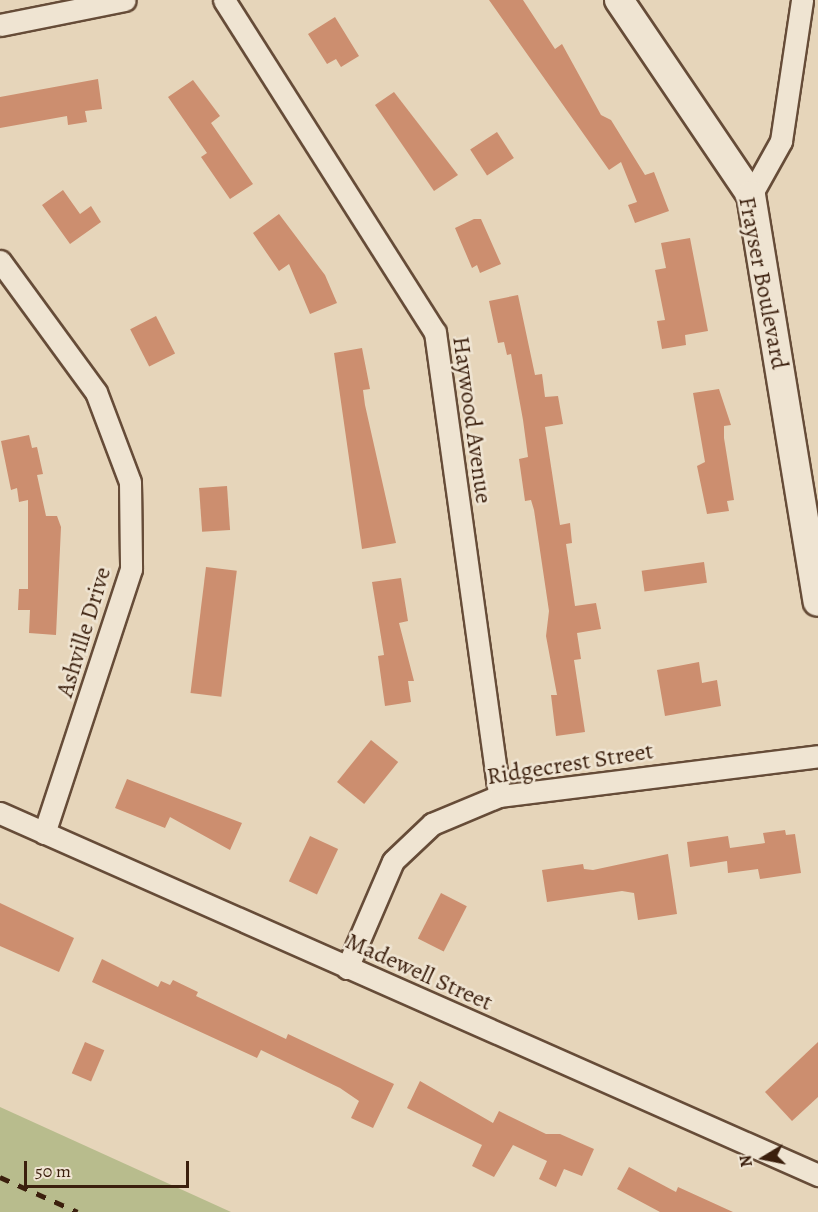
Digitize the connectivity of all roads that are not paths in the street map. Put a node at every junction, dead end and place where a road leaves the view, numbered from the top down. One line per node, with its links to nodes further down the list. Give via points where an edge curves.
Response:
1 (124, 0): 5 (street)
2 (224, 0): 10 (street, Haywood Avenue, via 435,332)
3 (619, 0): 6 (main road, Frayser Boulevard)
4 (802, 0): 6 (street, via 781,141)
5 (0, 25)
6 (751, 195): 8 (main road, Frayser Boulevard)
7 (0, 261): 12 (street, Ashville Drive, via 96,392 130,482 131,569)
8 (818, 602)
9 (818, 756): 10 (street, Ridgecrest Street)
10 (499, 796): 13 (street, Ridgecrest Street, via 432,824 393,861)
11 (0, 813): 12 (street, Madewell Street)
12 (44, 833): 13 (street, Madewell Street)
13 (347, 968): 14 (street, Madewell Street)
14 (818, 1175)

